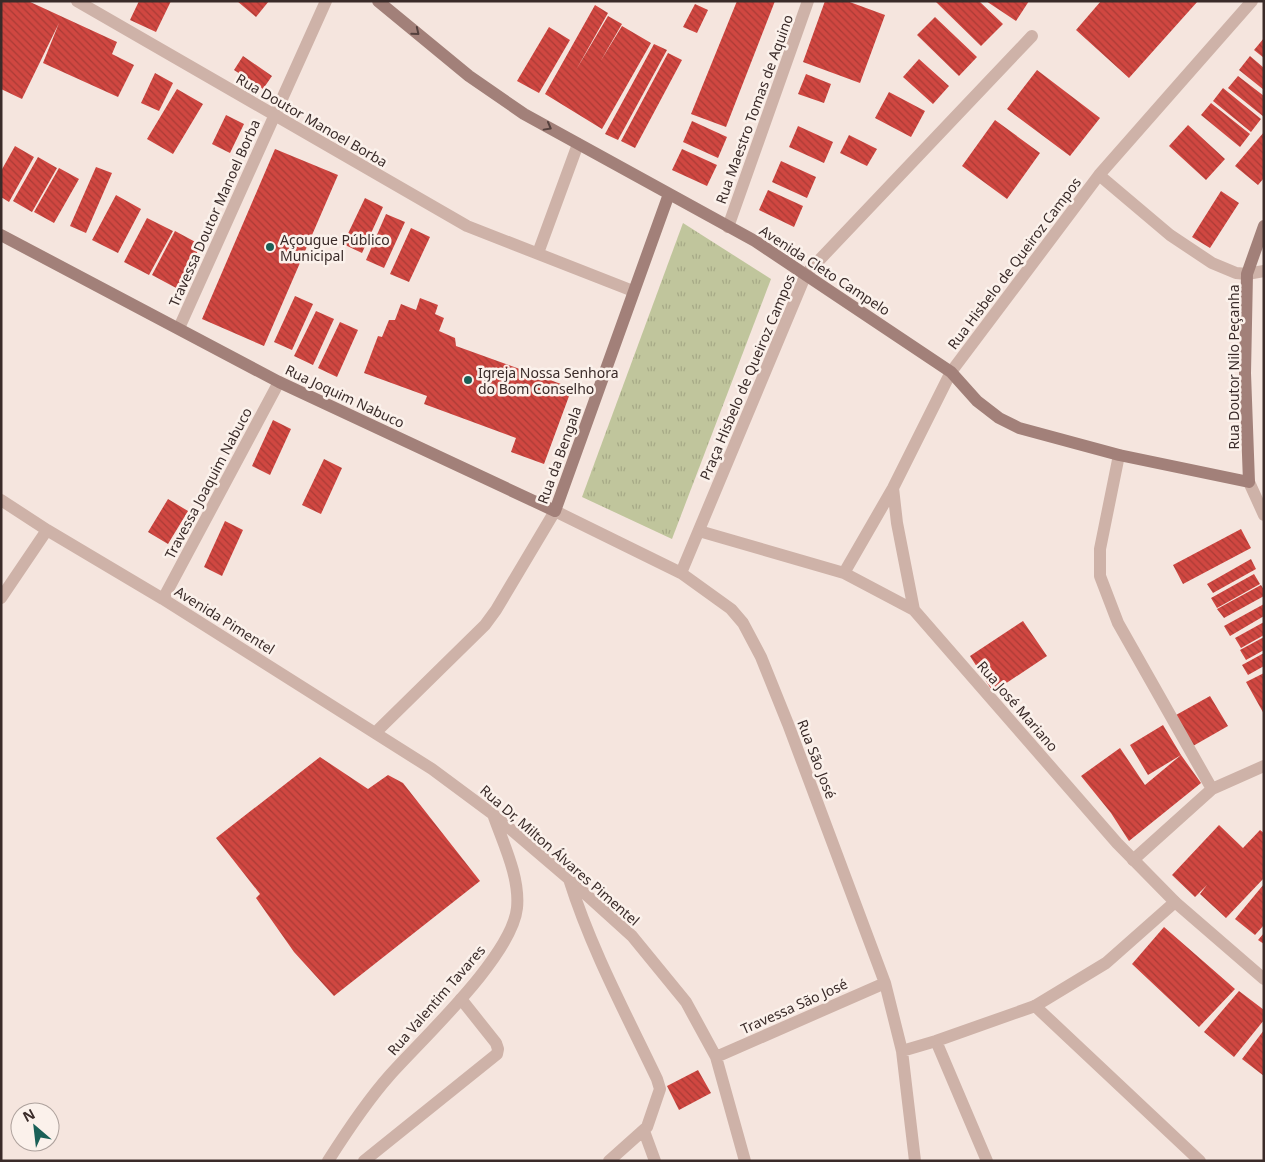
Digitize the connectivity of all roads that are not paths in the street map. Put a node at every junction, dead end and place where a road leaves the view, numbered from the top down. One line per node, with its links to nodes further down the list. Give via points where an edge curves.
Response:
1 (77, 1): 7 (street, Rua Doutor Manoel Borba)
2 (326, 1): 7 (street, Travessa Doutor Manoel Borba)
3 (378, 1): 8 (main road, Avenida Cleto Campelo, one-way to 8, via 469,76 524,114)
4 (808, 1): 12 (street, Rua Maestro Tomas de Aquino)
5 (1252, 1): 9 (street, Rua Hisbelo de Queiroz Campos)
6 (1032, 36): 16 (street, Praça Hisbelo de Queiroz Campos)
7 (274, 116): 14 (street, Rua Doutor Manoel Borba, via 467,226); 19 (street, Travessa Doutor Manoel Borba)
8 (578, 144): 10 (main road, Avenida Cleto Campelo); 14 (street)
9 (1099, 175): 17 (street, via 1170,235 1198,254 1220,268 1236,274); 20 (street, Rua Hisbelo de Queiroz Campos)
10 (669, 194): 12 (main road, Avenida Cleto Campelo); 18 (main road, Rua da Bengala)
11 (1264, 226): 17 (main road, Rua Doutor Nilo Peçanha)
12 (728, 227): 16 (main road, Avenida Cleto Campelo)
13 (1, 235): 19 (main road, Rua Joquim Nabuco)
14 (538, 253): 18 (street, Rua Doutor Manoel Borba)
15 (1264, 271): 17 (street)
16 (806, 274): 20 (main road, Avenida Cleto Campelo); 29 (street, Praça Hisbelo de Queiroz Campos)
17 (1248, 274): 23 (main road, Rua Doutor Nilo Peçanha, via 1245,373)
18 (634, 291): 26 (main road, Rua da Bengala)
19 (180, 328): 21 (main road, Rua Joquim Nabuco)
20 (951, 372): 22 (main road, Avenida Cleto Campelo, via 976,401 1019,428); 24 (street, Rua Hisbelo de Queiroz Campos)
21 (279, 382): 26 (main road, Rua Joquim Nabuco); 33 (street, Travessa Joaquim Nabuco)
22 (1118, 455): 23 (main road, Avenida Cleto Campelo); 38 (street, via 1100,549 1100,576 1118,623)
23 (1249, 482): 27 (street)
24 (893, 488): 31 (street, Rua Hisbelo de Queiroz Campos); 34 (street)
25 (1, 500): 28 (street, Avenida Pimentel)
26 (555, 511): 30 (street, Rua Joquim Nabuco); 35 (street, Rua da Bengala, via 484,625)
27 (1264, 514)
28 (47, 530): 32 (street); 33 (street, Avenida Pimentel)
29 (699, 531): 30 (street, Praça Hisbelo de Queiroz Campos); 31 (street, Rua José Mariano)
30 (681, 573): 44 (street, Rua São José, via 731,609 762,657)
31 (844, 573): 34 (street, Rua José Mariano)
32 (1, 598)
33 (163, 599): 35 (street, Avenida Pimentel)
34 (914, 610): 40 (street, Rua José Mariano)
35 (375, 733): 37 (street, Avenida Pimentel)
36 (1264, 766): 38 (street)
37 (432, 768): 39 (street, Rua Dr, Milton Álvares Pimentel)
38 (1212, 789): 40 (street)
39 (494, 815): 41 (street, Rua Dr, Milton Álvares Pimentel); 45 (street, Rua Valentim Tavares, via 516,881 517,909 507,938)
40 (1133, 860): 42 (street, Rua José Mariano)
41 (569, 879): 49 (street, Rua Dr, Milton Álvares Pimentel, via 632,936 686,1002); 50 (street, via 580,915 659,1084 659,1096)
42 (1175, 902): 43 (street, Rua José Mariano); 46 (street, via 1106,963)
43 (1264, 979)
44 (885, 982): 48 (street, Rua São José); 49 (street, Travessa São José)
45 (461, 999): 51 (street, Rua Valentim Tavares, via 372,1097); 52 (street, via 496,1043 497,1054)
46 (1036, 1006): 47 (street); 58 (street)
47 (936, 1041): 48 (street); 57 (street)
48 (902, 1051): 56 (street)
49 (716, 1057): 55 (street, Rua Dr, Milton Álvares Pimentel)
50 (644, 1131): 53 (street); 54 (street)
51 (328, 1161)
52 (364, 1161)
53 (609, 1161)
54 (655, 1161)
55 (745, 1161)
56 (915, 1161)
57 (987, 1161)
58 (1200, 1161)

